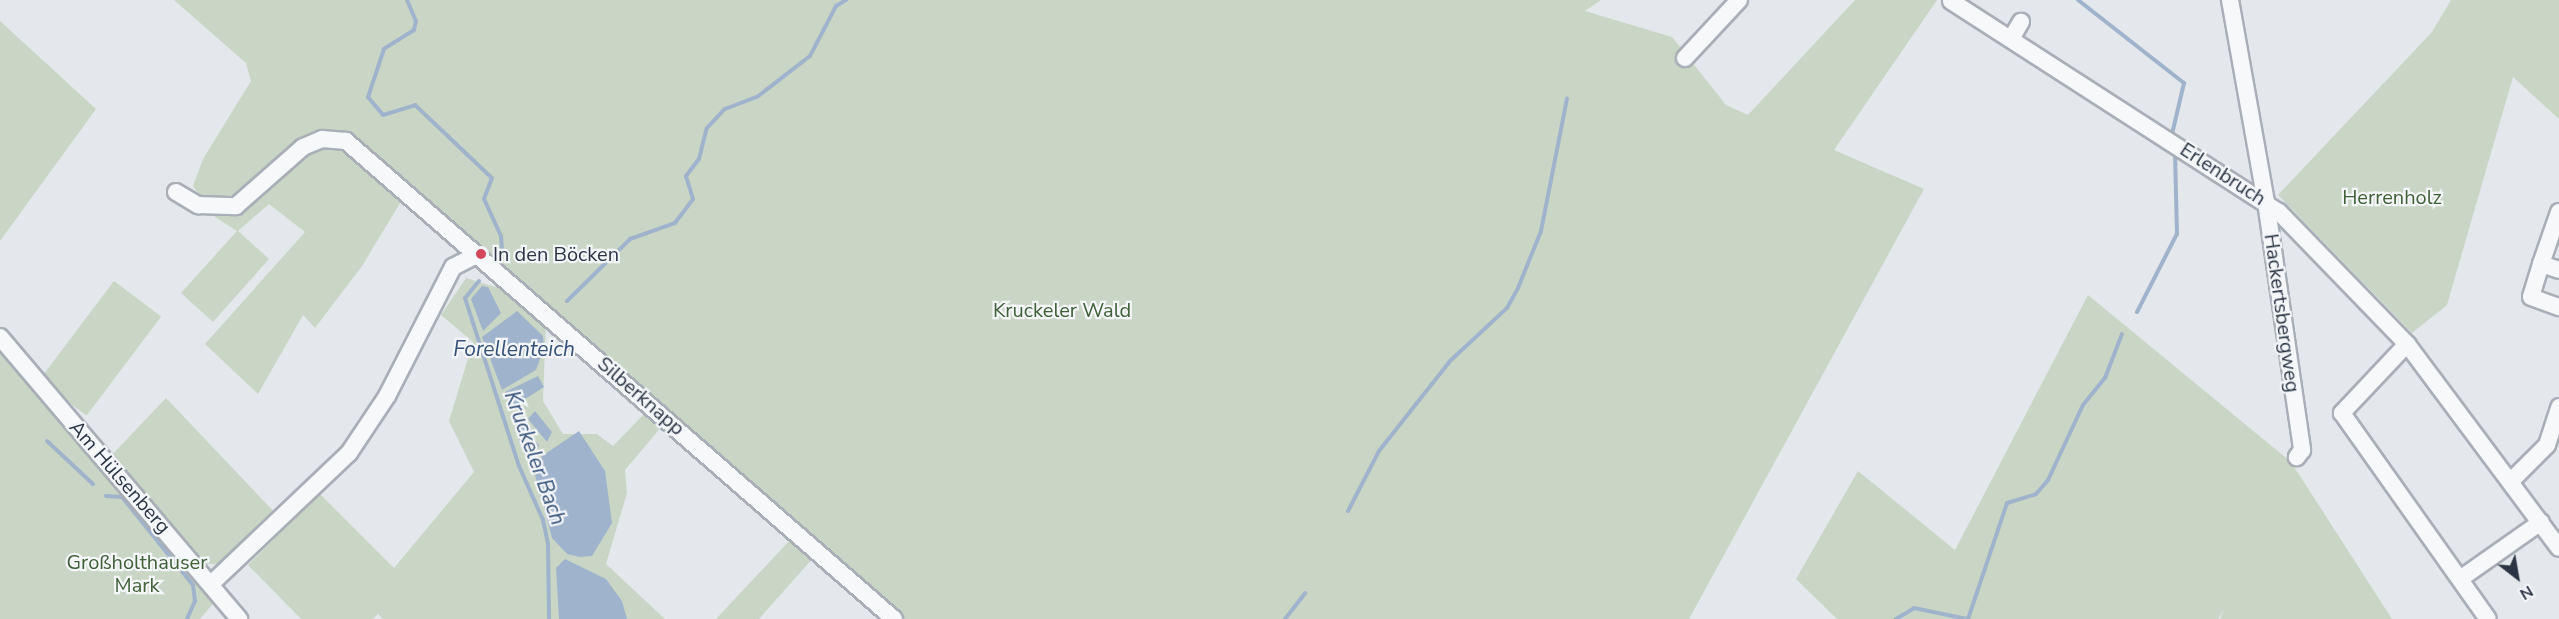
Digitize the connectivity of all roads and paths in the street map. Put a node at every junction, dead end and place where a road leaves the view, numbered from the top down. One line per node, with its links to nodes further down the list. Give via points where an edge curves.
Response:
1 (1739, 0): 6 (street)
2 (2230, 0): 8 (street, Hackertsbergweg)
3 (1951, 1): 5 (street, Erlenbruch)
4 (2021, 22): 5 (street)
5 (2011, 39): 8 (street, Erlenbruch)
6 (1685, 58)
7 (176, 192): 10 (street, Silberknapp, via 198,205 236,206 295,153 334,138 346,141 449,226)
8 (2266, 202): 15 (street, Erlenbruch); 17 (street, Hackertsbergweg)
9 (2559, 212): 11 (street)
10 (475, 256): 22 (street, via 453,267 387,396 349,453); 24 (street, Silberknapp)
11 (2541, 264): 12 (street); 13 (street, via 2531,297)
12 (2559, 270)
13 (2559, 307)
14 (0, 337): 22 (street, Am Hülsenberg)
15 (2407, 344): 18 (street, Erlenbruch); 21 (street, via 2342,413)
16 (2559, 407): 18 (street, via 2547,445)
17 (2300, 453)
18 (2512, 479): 19 (street, Erlenbruch)
19 (2541, 522): 20 (street, Erlenbruch); 21 (street)
20 (2559, 548)
21 (2460, 579): 25 (street)
22 (212, 583): 23 (street, Am Hülsenberg)
23 (238, 619)
24 (894, 619)
25 (2488, 619)

